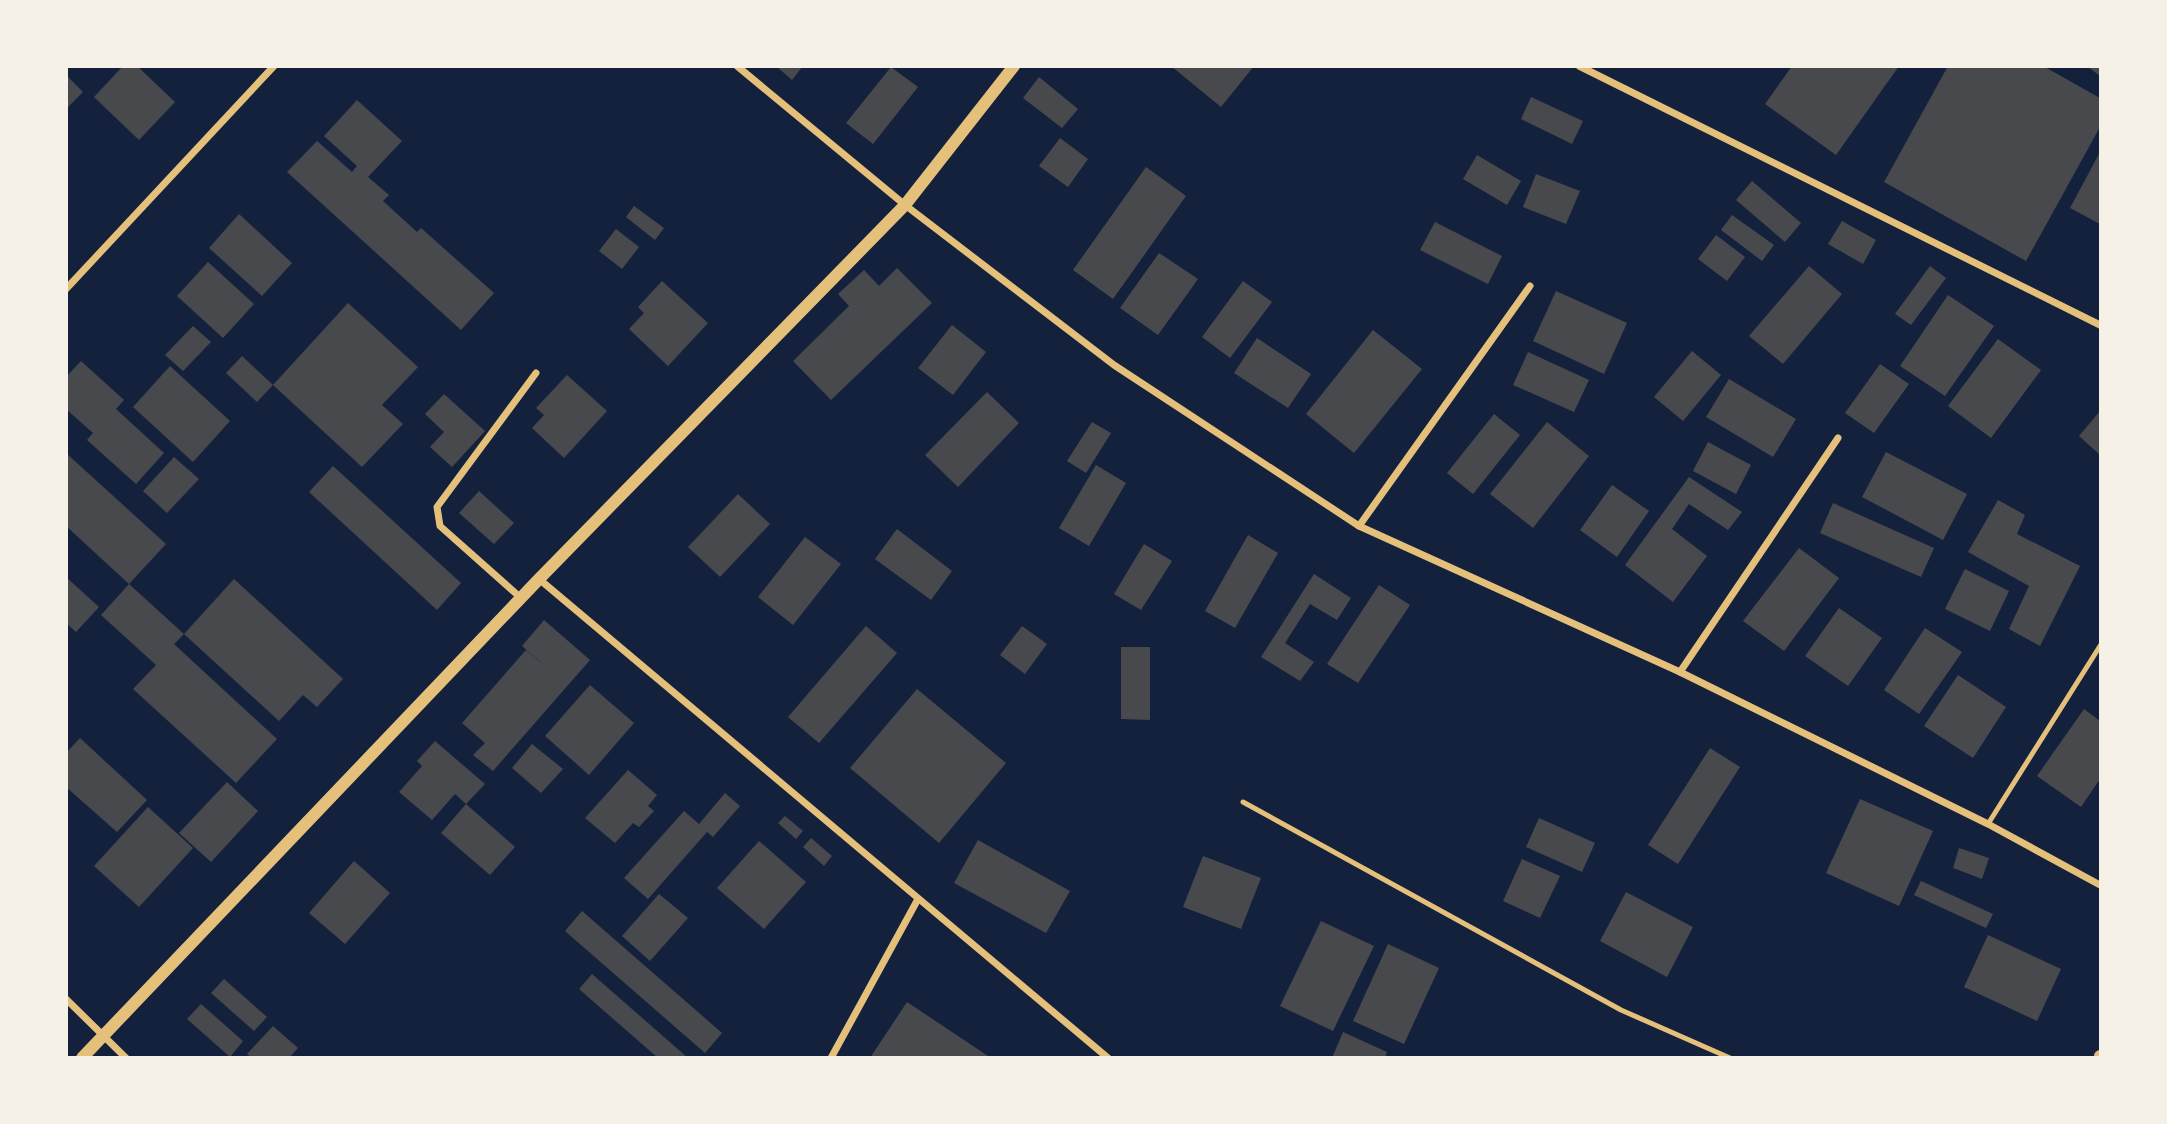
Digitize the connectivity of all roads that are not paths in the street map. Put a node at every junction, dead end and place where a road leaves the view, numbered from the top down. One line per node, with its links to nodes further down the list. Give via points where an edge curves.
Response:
1 (274, 66): 7 (street)
2 (737, 66): 5 (street)
3 (1014, 66): 5 (street)
4 (1579, 66): 8 (street)
5 (905, 205): 11 (street, via 1114,365); 12 (street)
6 (1530, 286): 11 (street)
7 (66, 289)
8 (2101, 326)
9 (536, 373): 13 (street, via 437,507 440,526)
10 (1838, 438): 15 (street)
11 (1359, 526): 15 (street)
12 (540, 579): 13 (street); 19 (street)
13 (521, 598): 21 (street)
14 (2101, 646): 17 (lane)
15 (1680, 672): 17 (street)
16 (1243, 802): 26 (lane, via 1621,1010)
17 (1987, 824): 18 (street)
18 (2101, 885)
19 (918, 899): 24 (street); 25 (street)
20 (66, 999): 21 (street)
21 (102, 1036): 22 (street); 23 (street)
22 (82, 1058)
23 (126, 1058)
24 (831, 1058)
25 (1108, 1058)
26 (1730, 1058)

